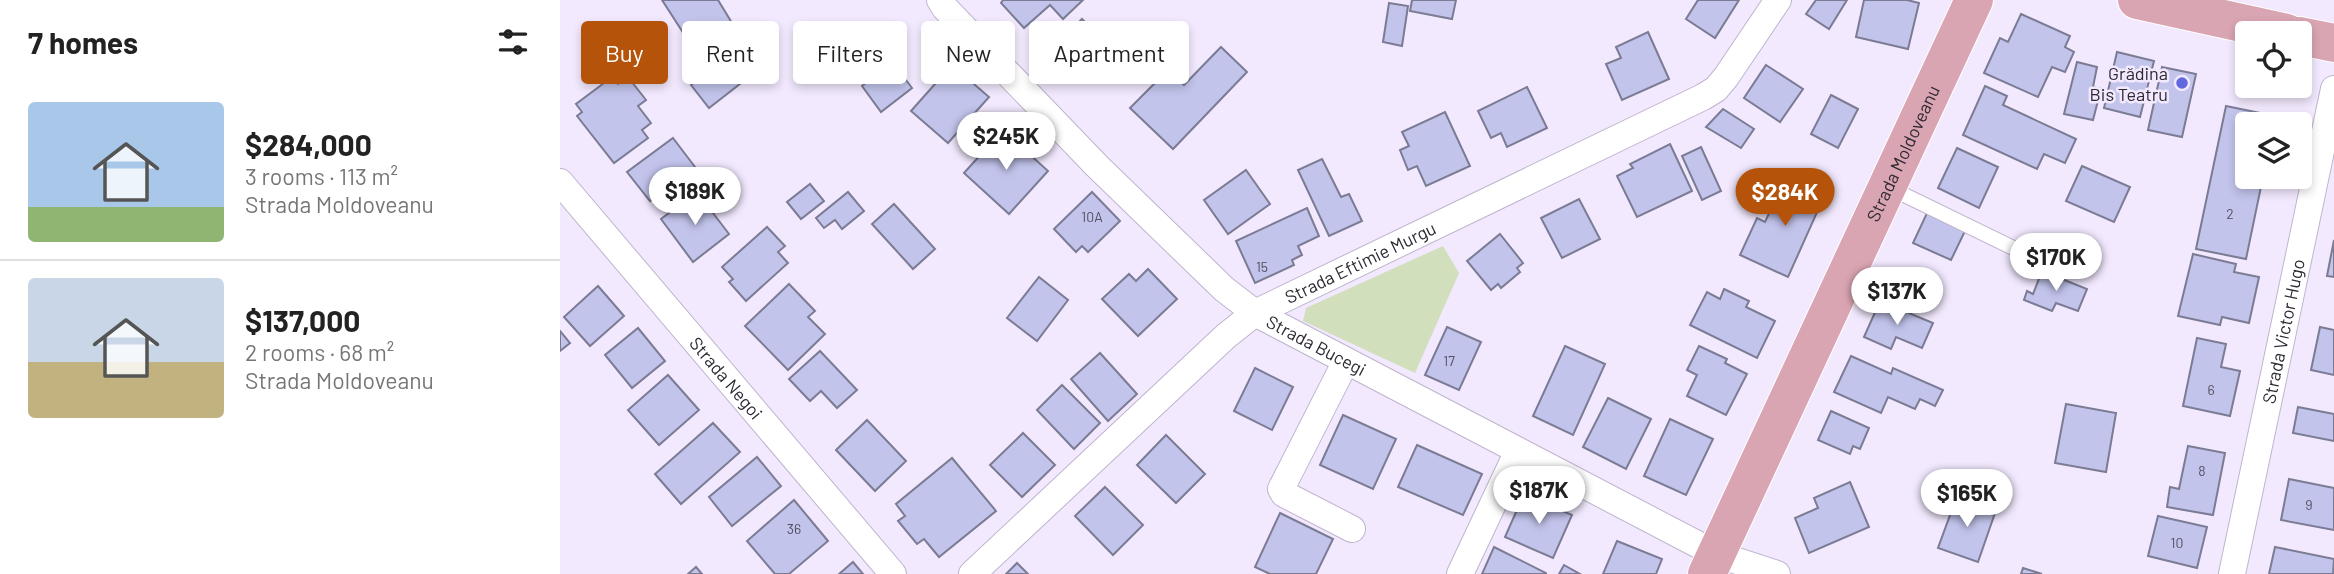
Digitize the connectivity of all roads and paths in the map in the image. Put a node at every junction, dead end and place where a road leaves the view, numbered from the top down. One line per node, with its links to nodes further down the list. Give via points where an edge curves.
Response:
1 (940, 0): 12 (street, Strada Bucegi, via 1097,166 1224,289)
2 (1778, 0): 12 (street, Strada Eftimie Murgu, via 1726,77 1703,97)
3 (1974, 0): 10 (main road, Strada Moldoveanu)
4 (2137, 0): 5 (main road)
5 (2235, 22)
6 (2312, 38): 7 (main road)
7 (2334, 43)
8 (2334, 89): 21 (street, Strada Victor Hugo)
9 (560, 182): 17 (street, Strada Negoi)
10 (1886, 187): 11 (lane); 16 (main road, Strada Moldoveanu)
11 (2038, 260)
12 (1255, 313): 13 (street, Strada Bucegi); 18 (street, Strada Eftimie Murgu)
13 (1346, 361): 14 (street, Strada Bucegi); 15 (street, via 1281,489)
14 (1518, 450): 16 (street, Strada Bucegi); 19 (street)
15 (1352, 528)
16 (1712, 564): 20 (street, Strada Bucegi)
17 (893, 574)
18 (972, 574)
19 (1460, 574)
20 (1777, 574)
21 (2232, 574)

